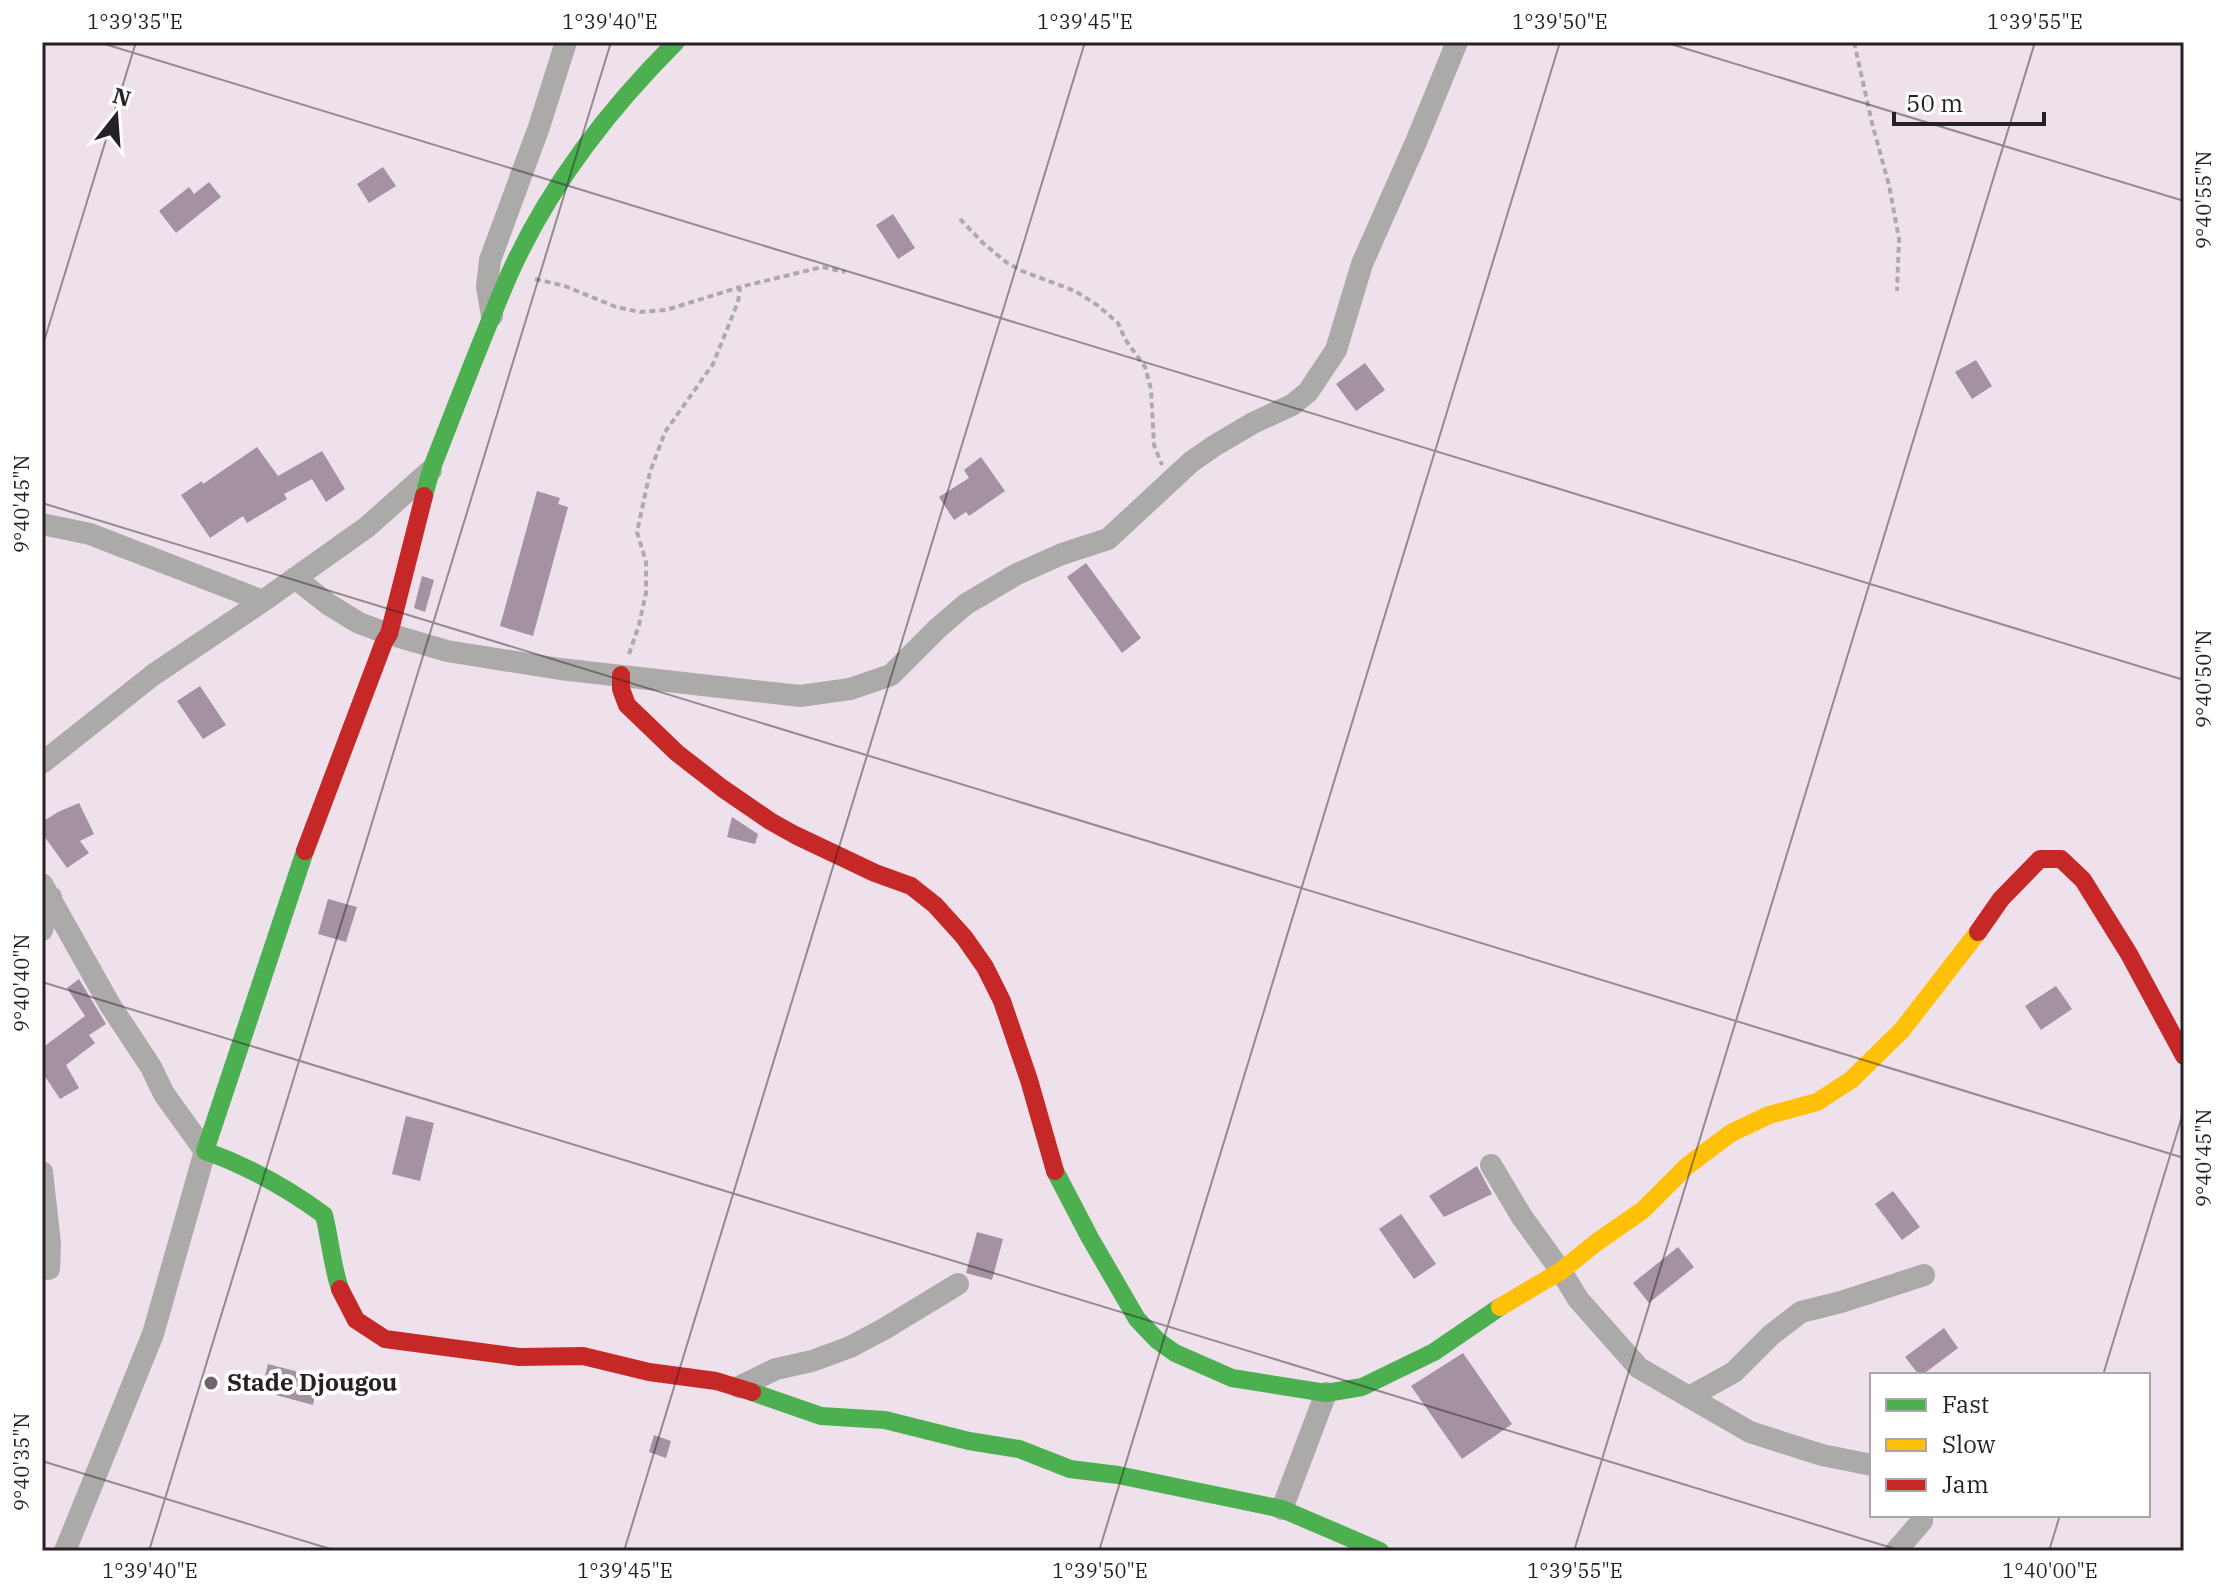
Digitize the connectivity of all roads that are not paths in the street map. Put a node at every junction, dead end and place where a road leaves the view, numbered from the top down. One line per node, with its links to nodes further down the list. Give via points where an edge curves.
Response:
1 (566, 42): 4 (street, via 490,260)
2 (676, 42): 4 (street, via 588,142 540,216)
3 (1457, 42): 10 (street, via 1362,264 1336,350 1320,377 1292,405 1214,446 1108,539 1017,574 966,604 891,675 850,689 800,696)
4 (492, 318): 5 (street)
5 (431, 470): 7 (street, via 367,527); 9 (street)
6 (42, 524): 8 (street, via 90,534)
7 (295, 578): 8 (street); 9 (street, via 359,623)
8 (263, 601): 11 (street, via 153,675)
9 (389, 634): 10 (street, via 447,651); 15 (street, via 300,863)
10 (621, 675): 23 (street, via 627,705 722,788 795,835 911,886 964,937 1002,1001 1053,1167 1147,1330 1175,1353 1232,1378)
11 (42, 763)
12 (47, 890): 13 (street); 15 (street, via 110,1005)
13 (42, 930)
14 (2184, 1056): 19 (street, via 2083,880 2061,859 2040,859 2001,899 1902,1030 1851,1080 1817,1102 1769,1115 1731,1133 1687,1166 1643,1210)
15 (205, 1151): 22 (street, via 279,1184 324,1215 342,1294 356,1320 385,1339 519,1357 583,1356); 28 (street, via 153,1334)
16 (1491, 1165): 19 (street)
17 (42, 1172): 18 (street)
18 (49, 1269)
19 (1561, 1271): 23 (street, via 1434,1352 1362,1387); 24 (street, via 1578,1299 1639,1368)
20 (1924, 1275): 24 (street, via 1801,1312 1734,1372)
21 (958, 1284): 22 (street, via 850,1347 776,1369)
22 (739, 1387): 26 (street, via 821,1416 885,1420 1019,1449 1070,1469)
23 (1326, 1393): 26 (street)
24 (1689, 1397): 25 (street, via 1750,1432)
25 (1870, 1465)
26 (1282, 1509): 29 (street)
27 (1922, 1517): 30 (street)
28 (65, 1551)
29 (1380, 1551)
30 (1896, 1551)

